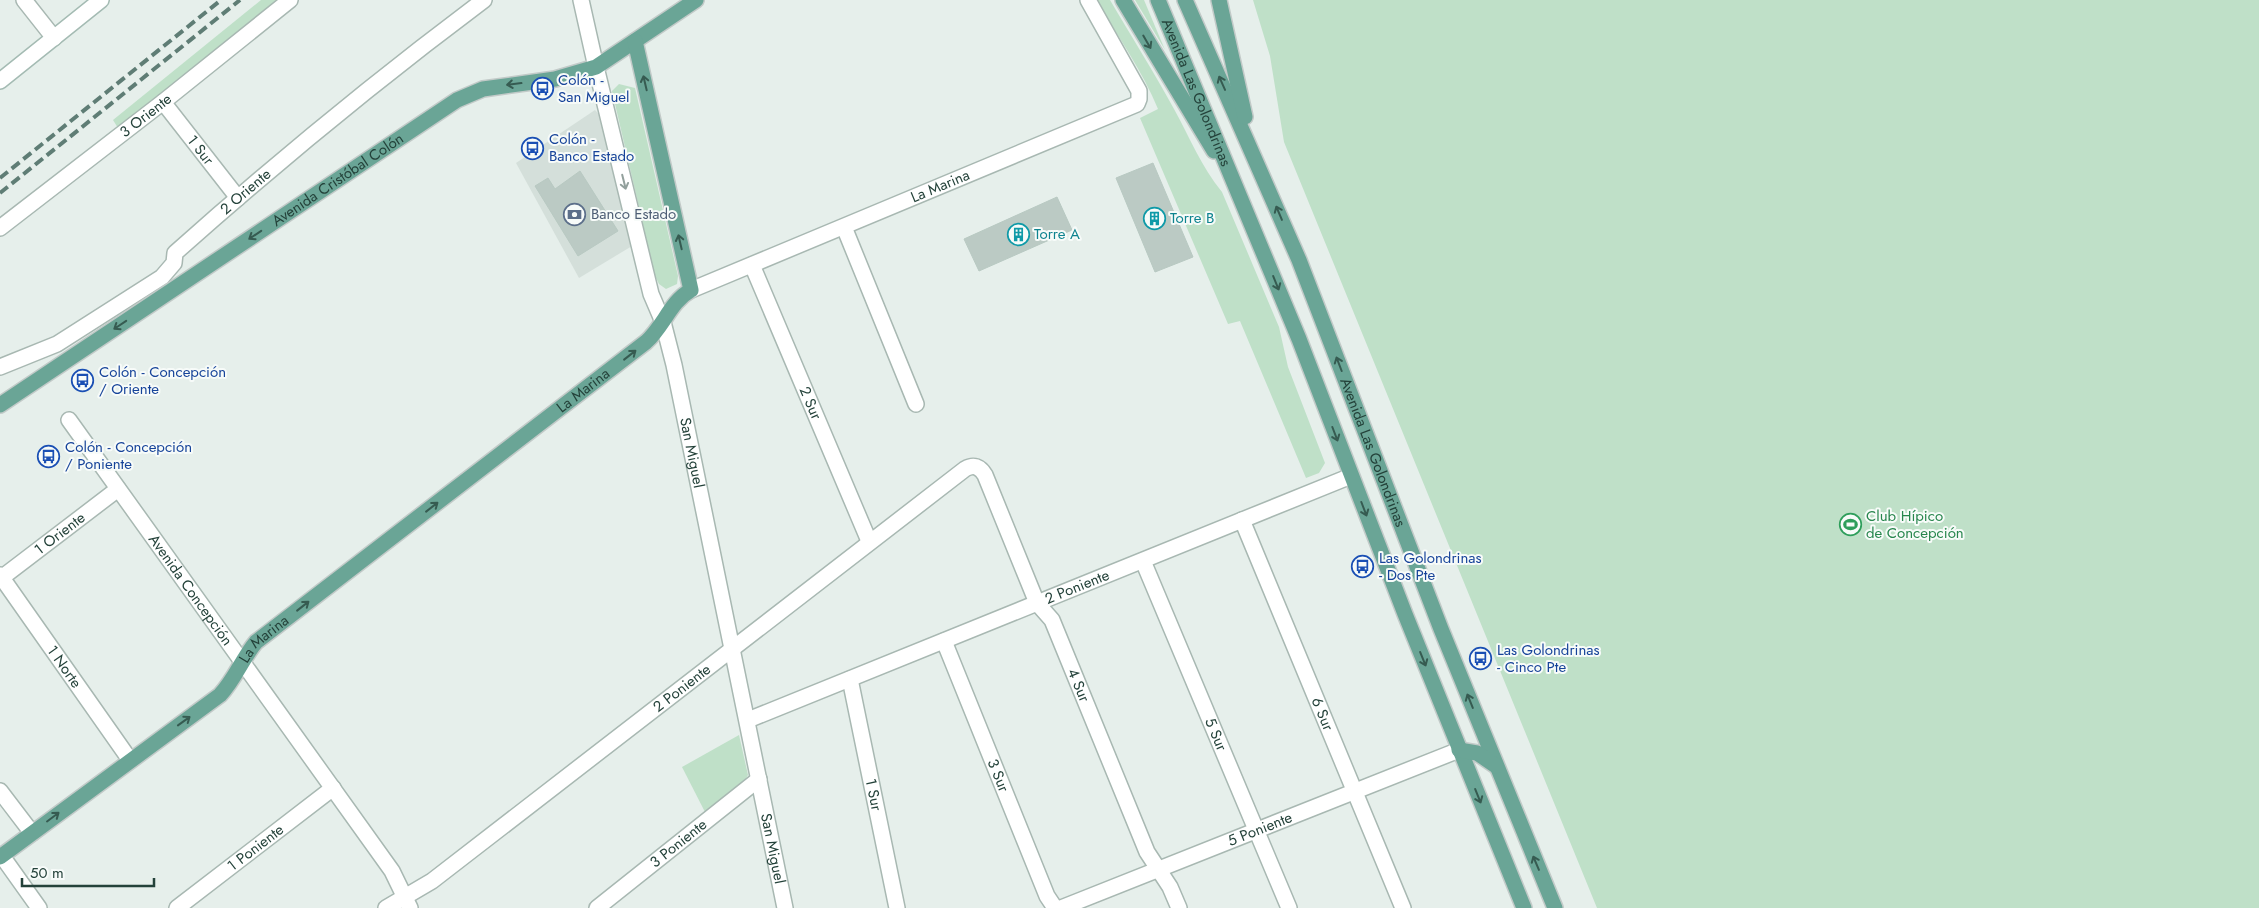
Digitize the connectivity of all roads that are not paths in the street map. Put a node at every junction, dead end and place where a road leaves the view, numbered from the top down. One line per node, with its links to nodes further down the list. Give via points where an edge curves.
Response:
1 (24, 0): 12 (street)
2 (101, 0): 12 (street)
3 (290, 0): 16 (street, 3 Oriente)
4 (484, 0): 19 (street, 2 Oriente, via 358,96)
5 (581, 0): 14 (street, San Miguel)
6 (696, 0): 13 (main road, Avenida Cristóbal Colón)
7 (1088, 0): 20 (street, La Marina, via 1139,91 1136,104)
8 (1123, 0): 18 (main road, one-way to 18)
9 (1158, 0): 18 (main road, Avenida Las Golondrinas)
10 (1185, 0): 17 (main road, Avenida Las Golondrinas, one-way to 10)
11 (1219, 0): 17 (main road)
12 (54, 38): 15 (street)
13 (635, 41): 14 (main road, Avenida Cristóbal Colón); 23 (main road, one-way to 13)
14 (596, 67): 24 (street, San Miguel, one-way to 24, via 651,294); 27 (main road, Avenida Cristóbal Colón, one-way to 27, via 554,79 484,90 457,100)
15 (0, 81)
16 (163, 102): 19 (street, 1 Sur); 21 (street, 3 Oriente)
17 (1249, 144): 44 (main road, Avenida Las Golondrinas, one-way to 17, via 1299,260)
18 (1238, 189): 30 (main road, Avenida Las Golondrinas, one-way to 30)
19 (238, 198): 25 (street, 2 Oriente, via 175,253 174,263 162,277 57,344)
20 (844, 227): 22 (street, La Marina); 26 (street)
21 (0, 228)
22 (752, 265): 23 (street, La Marina); 33 (street, 2 Sur)
23 (691, 290): 24 (main road, La Marina, via 674,303)
24 (663, 322): 38 (street, San Miguel); 39 (main road, La Marina, one-way to 24, via 256,642 631,354)
25 (0, 367)
26 (916, 404)
27 (0, 405)
28 (70, 420): 31 (street, Avenida Concepción)
29 (976, 466): 33 (street, 2 Poniente, via 965,469); 36 (street, 4 Sur, via 985,475)
30 (1351, 476): 32 (street, 2 Poniente); 42 (main road, Avenida Las Golondrinas, one-way to 42)
31 (118, 489): 35 (street, 1 Oriente); 39 (street, Avenida Concepción)
32 (1242, 520): 34 (street, 2 Poniente); 48 (street, 6 Sur)
33 (869, 541): 38 (street, 2 Poniente)
34 (1143, 560): 36 (street, 2 Poniente); 49 (street, 5 Sur)
35 (1, 577): 43 (street, 1 Norte)
36 (1037, 603): 37 (street, 2 Poniente); 52 (street, 4 Sur, via 1052,620 1147,852)
37 (944, 641): 40 (street, 2 Poniente); 60 (street, 3 Sur, via 1044,887)
38 (733, 647): 41 (street, San Miguel); 53 (street, 2 Poniente)
39 (242, 663): 43 (main road, La Marina, one-way to 39, via 220,694 230,685); 46 (street, Avenida Concepción)
40 (850, 679): 41 (street, 2 Poniente); 59 (street, 1 Sur)
41 (748, 720): 45 (street, San Miguel)
42 (1459, 750): 44 (main road, via 1477,753); 48 (street, 5 Poniente); 65 (main road, Avenida Las Golondrinas, one-way to 65)
43 (130, 760): 50 (main road, La Marina, one-way to 43)
44 (1496, 766): 66 (main road, Avenida Las Golondrinas, one-way to 44)
45 (759, 779): 57 (street, 3 Poniente); 58 (street, San Miguel)
46 (333, 788): 53 (street, Avenida Concepción, via 392,871); 55 (street, 1 Poniente)
47 (0, 791): 50 (street)
48 (1354, 792): 49 (street, 5 Poniente); 64 (street, 6 Sur)
49 (1256, 831): 52 (street, 5 Poniente); 63 (street, 5 Sur)
50 (32, 833): 51 (main road, La Marina)
51 (1, 856): 54 (street)
52 (1159, 869): 61 (street, 5 Poniente); 62 (street, 4 Sur)
53 (408, 902): 56 (street, 2 Poniente)
54 (38, 908)
55 (177, 908)
56 (386, 908)
57 (597, 908)
58 (785, 908)
59 (897, 908)
60 (1056, 908)
61 (1061, 908)
62 (1179, 908)
63 (1289, 908)
64 (1403, 908)
65 (1524, 908)
66 (1555, 908)

